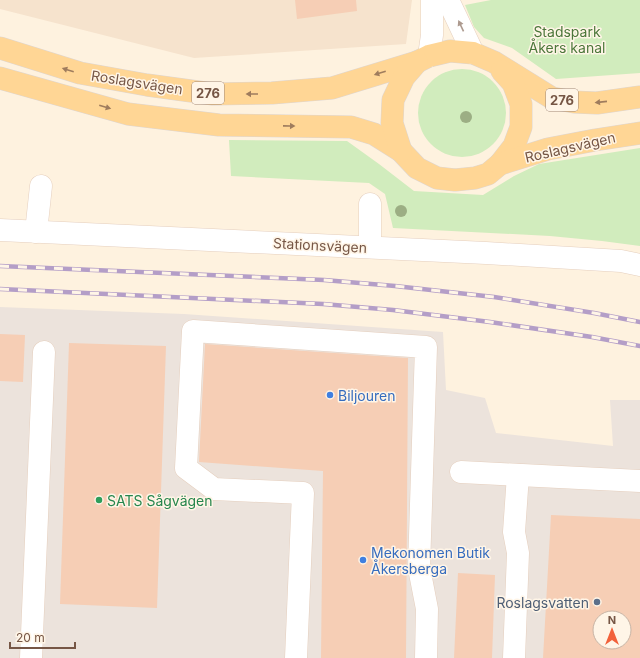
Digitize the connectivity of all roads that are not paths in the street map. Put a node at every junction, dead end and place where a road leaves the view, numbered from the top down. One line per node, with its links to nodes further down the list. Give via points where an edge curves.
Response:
1 (432, 0): 5 (street, via 432,35)
2 (448, 0): 4 (street, one-way to 2)
3 (0, 48): 5 (main road, Roslagsvägen / 276, one-way to 3, via 332,88 213,94 147,86 80,73)
4 (473, 53): 5 (main road, Roslagsvägen / 276, via 450,51); 6 (main road, Roslagsvägen / 276)
5 (423, 59): 10 (main road, Roslagsvägen / 276, via 404,77 393,100 392,123)
6 (494, 62): 8 (main road, Roslagsvägen / 276, one-way to 6, via 597,103 552,98); 11 (main road, Roslagsvägen / 276, via 513,83 521,104 521,127 514,146)
7 (0, 78): 10 (main road, Roslagsvägen / 276, one-way to 10, via 128,114 220,125 351,127 374,134)
8 (640, 97)
9 (640, 132): 11 (main road, Roslagsvägen / 276, via 548,149)
10 (401, 151): 11 (main road, Roslagsvägen / 276, via 416,168 437,178 475,178 488,174)
11 (500, 164)
12 (41, 186): 15 (street)
13 (370, 204): 16 (street)
14 (0, 230): 15 (street, Stationsvägen)
15 (36, 232): 16 (street, Stationsvägen)
16 (370, 247): 17 (street, Stationsvägen)
17 (640, 265)
18 (44, 352): 22 (street)
19 (461, 472): 20 (street)
20 (518, 475): 21 (street); 25 (street, via 514,532 518,553)
21 (640, 481)
22 (31, 658)
23 (296, 658): 24 (street, via 303,493 214,489 186,468 192,331 426,347 419,568 427,609)
24 (426, 658)
25 (514, 658)

